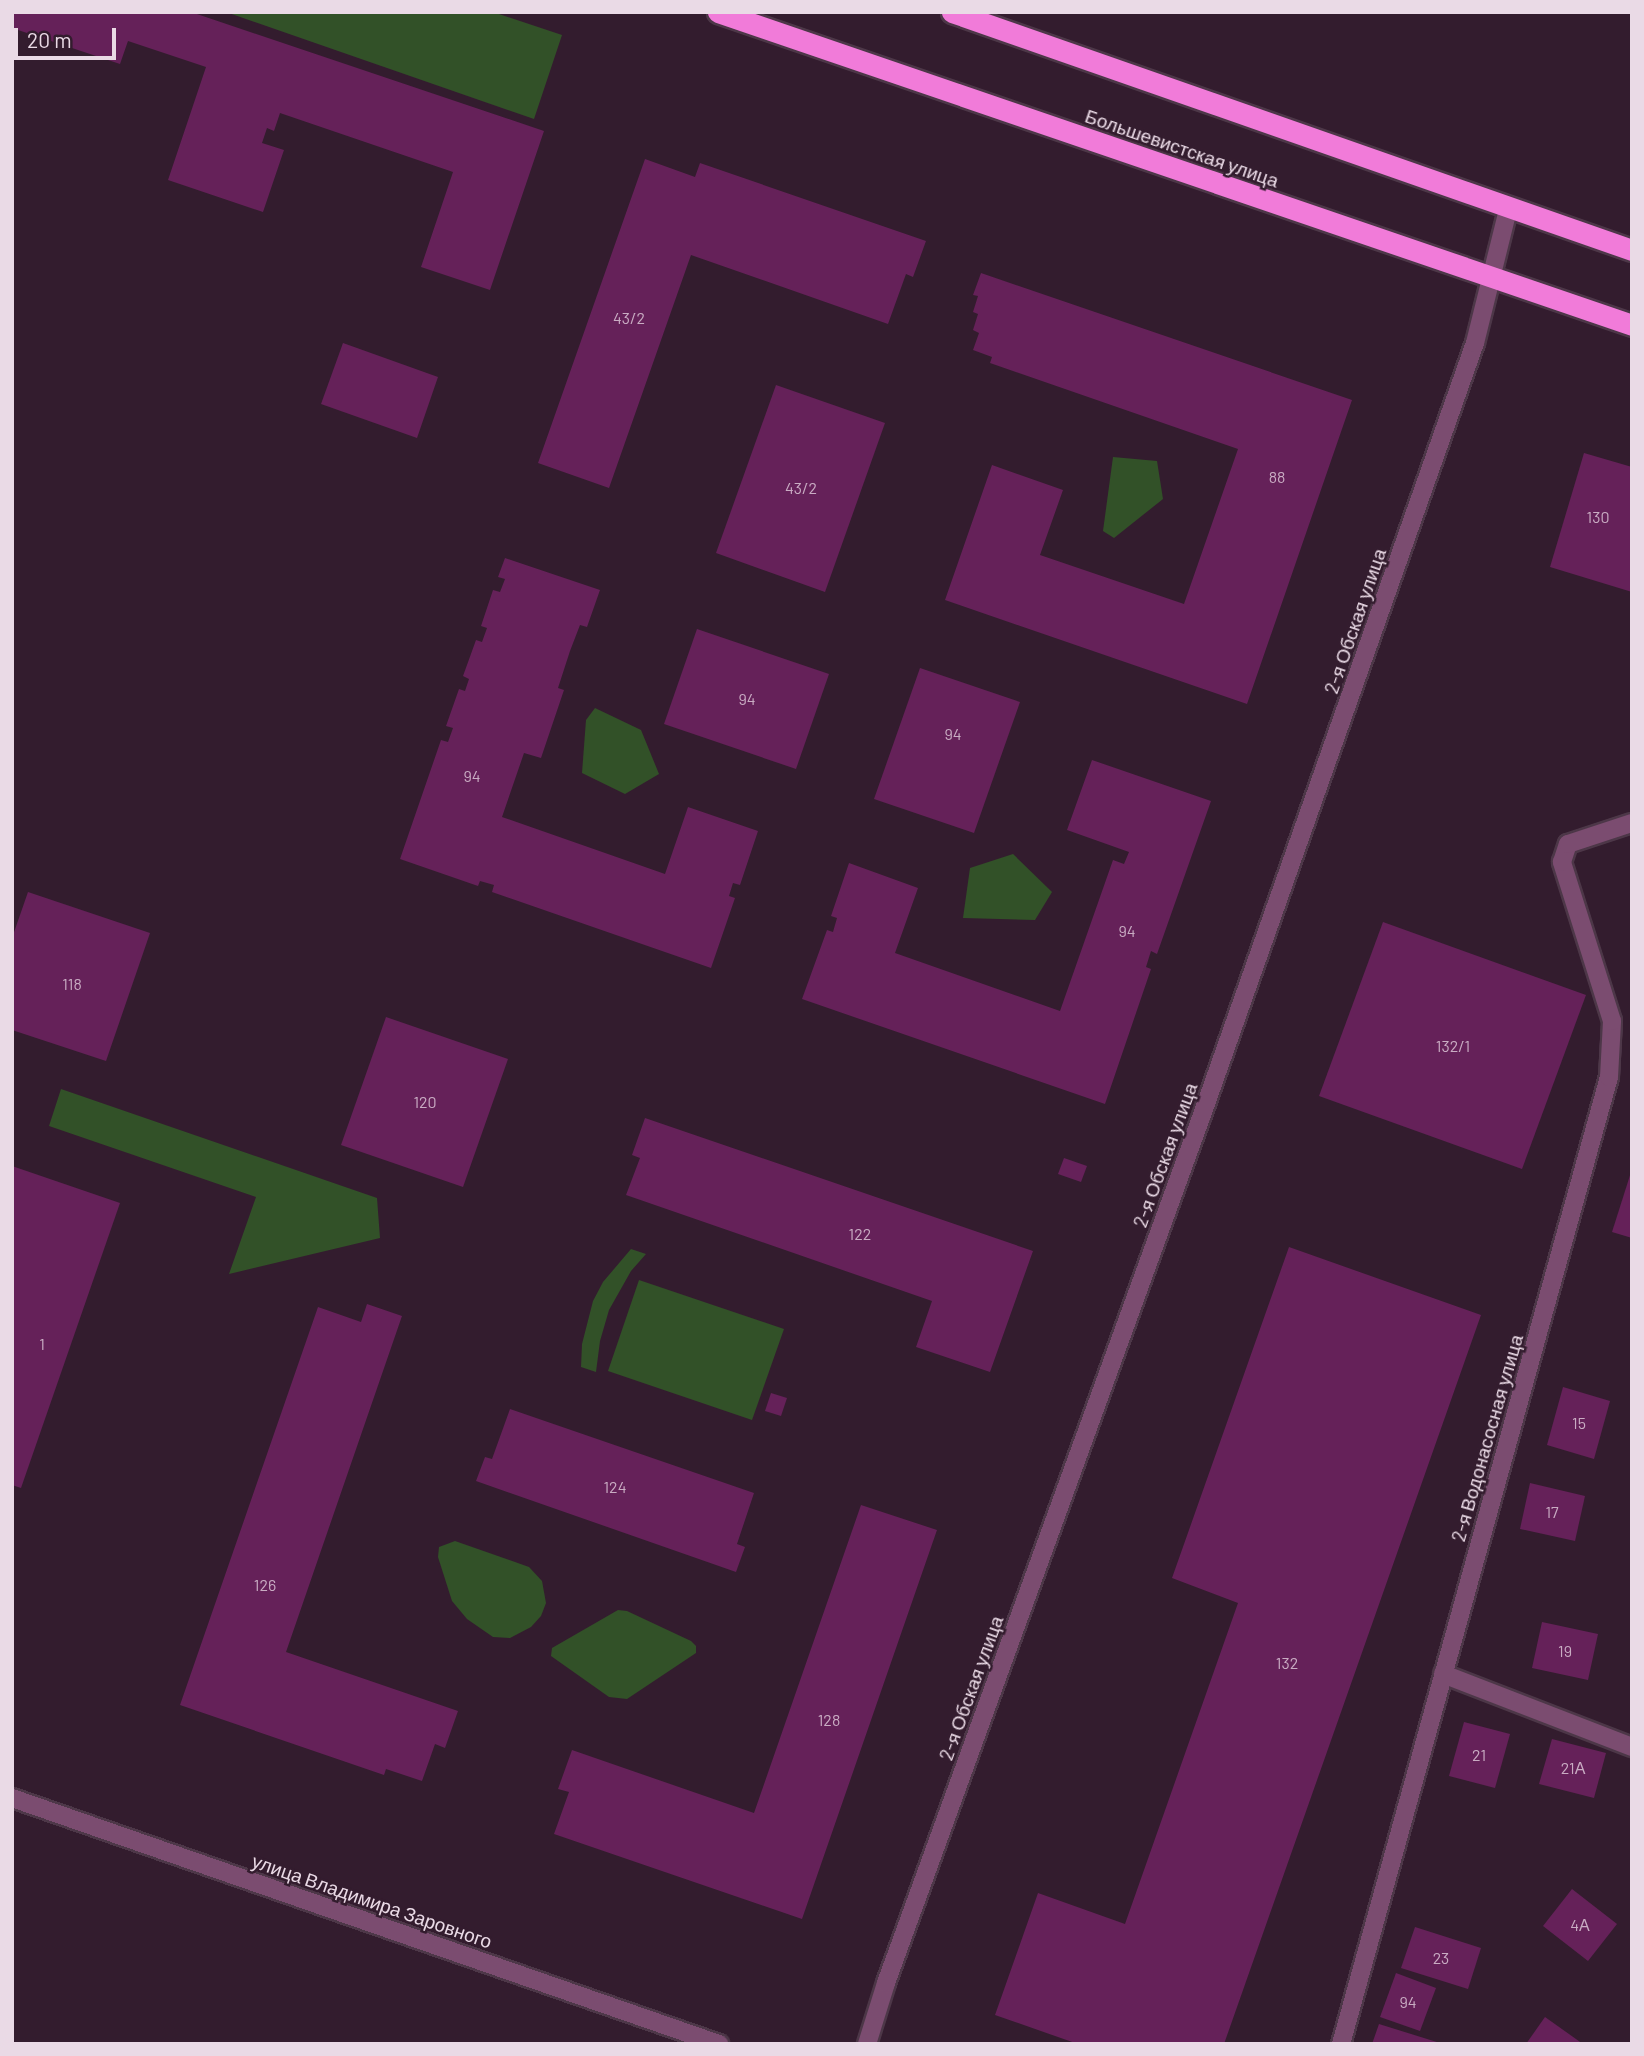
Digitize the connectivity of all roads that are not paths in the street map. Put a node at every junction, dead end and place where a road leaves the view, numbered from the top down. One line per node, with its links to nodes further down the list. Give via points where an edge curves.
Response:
1 (718, 12): 5 (highway, Большевистская улица)
2 (952, 12): 3 (highway)
3 (1509, 206): 4 (highway); 5 (street, 2-я Обская улица)
4 (1632, 250)
5 (1493, 278): 6 (highway, Большевистская улица); 12 (street, 2-я Обская улица, via 1475,343 1282,891)
6 (1632, 325)
7 (1632, 823): 8 (street, 2-я Водонасосная улица, via 1569,844 1562,862 1612,1021 1609,1077)
8 (1443, 1674): 9 (street); 13 (street, 2-я Водонасосная улица)
9 (1632, 1747)
10 (12, 1798): 11 (street, улица Владимира Заровного)
11 (719, 2044)
12 (867, 2044)
13 (1340, 2044)

